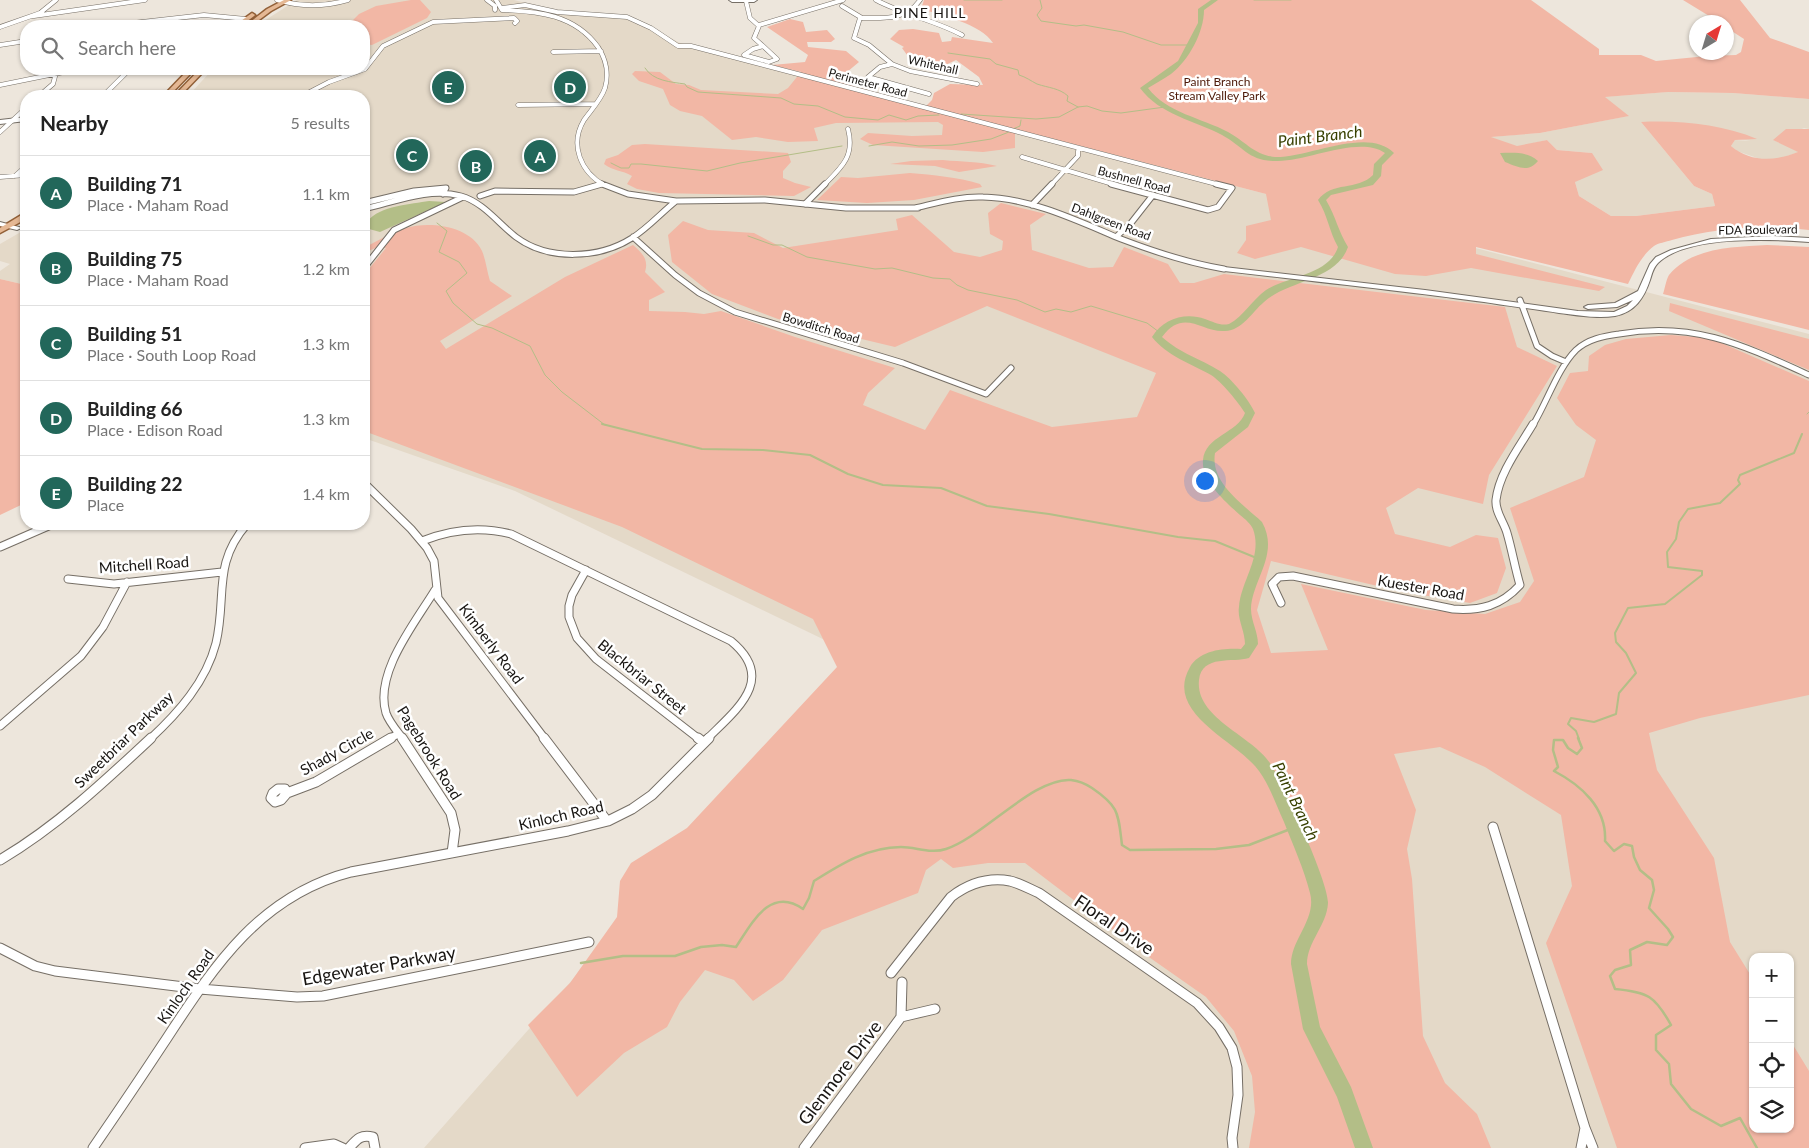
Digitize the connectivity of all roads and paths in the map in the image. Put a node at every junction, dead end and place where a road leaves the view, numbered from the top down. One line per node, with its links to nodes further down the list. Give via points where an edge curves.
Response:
1 (56, 0): 19 (street)
2 (145, 0): 19 (street)
3 (280, 0): 6 (street, via 313,6); 25 (main road)
4 (296, 0): 5 (street)
5 (339, 0)
6 (348, 0)
7 (487, 0): 17 (street, via 494,4)
8 (496, 0): 16 (street)
9 (732, 0): 14 (street)
10 (754, 0): 14 (street)
11 (843, 0): 27 (street)
12 (876, 0): 18 (street)
13 (920, 0): 18 (street)
14 (746, 1): 27 (street, via 750,18)
15 (842, 6): 20 (street)
16 (502, 9): 34 (street, via 569,20 587,32); 69 (street, Perimeter Road, via 525,5 557,12 628,16 678,46 691,46)
17 (495, 10)
18 (907, 14): 20 (street); 29 (street)
19 (34, 16): 21 (street)
20 (861, 18): 36 (street, Whitehall, via 854,38)
21 (20, 20)
22 (20, 20): 28 (street)
23 (159, 20): 24 (street, via 204,15)
24 (231, 20)
25 (251, 20)
26 (516, 23): 35 (street, via 514,18 433,22 383,46)
27 (759, 25): 32 (street, via 754,37)
28 (0, 26)
29 (962, 35)
30 (20, 42): 31 (street)
31 (0, 45)
32 (763, 46): 32 (street, via 777,60 769,62 744,55)
33 (554, 52): 34 (street)
34 (601, 52): 53 (street, Dahlgreen Road, via 607,71 604,89)
35 (370, 62)
36 (892, 64): 43 (street, Whitehall, via 920,74); 52 (street, via 880,67 868,77)
37 (47, 75): 44 (street)
38 (55, 75): 46 (street, via 53,84)
39 (124, 75): 47 (street)
40 (186, 75): 48 (main road)
41 (197, 75): 49 (main road)
42 (351, 75): 45 (street)
43 (977, 84)
44 (0, 85)
45 (323, 85): 50 (street); 51 (street)
46 (46, 90)
47 (110, 90)
48 (172, 90)
49 (183, 90)
50 (313, 90)
51 (317, 90)
52 (929, 94)
53 (594, 104): 54 (street); 68 (street, Dahlgreen Road, via 577,138 578,151 582,163)
54 (518, 105)
55 (20, 114): 57 (street)
56 (20, 120): 57 (street)
57 (13, 121): 58 (street); 60 (street)
58 (0, 122)
59 (848, 129): 76 (street, via 850,153)
60 (0, 132)
61 (1078, 151): 64 (street, via 1078,156)
62 (1022, 157): 64 (street, Bushnell Road)
63 (20, 171): 65 (street)
64 (1064, 171): 71 (street, Bushnell Road); 77 (street)
65 (15, 176): 66 (street); 67 (street)
66 (20, 176)
67 (0, 178)
68 (602, 184): 72 (street, via 574,192 495,191); 74 (street, Dahlgreen Road, via 621,194 648,200)
69 (1232, 188): 71 (street, Bushnell Road, via 1218,206 1208,210)
70 (443, 194): 73 (street); 75 (street, via 446,188 425,189); 78 (street, via 415,196)
71 (1153, 195): 84 (street)
72 (480, 196)
73 (462, 197): 85 (street, via 476,204 526,244 542,250 577,254 607,249); 88 (street, via 394,230)
74 (676, 201): 76 (street, Dahlgreen Road, via 765,200); 85 (street)
75 (370, 203)
76 (804, 204): 77 (street, Dahlgreen Road, via 915,208 990,198)
77 (1032, 205): 84 (street, Dahlgreen Road)
78 (370, 207)
79 (20, 221): 82 (main road)
80 (0, 224): 82 (street)
81 (20, 224): 82 (main road)
82 (13, 227): 83 (main road); 86 (main road)
83 (0, 231)
84 (1117, 236): 89 (street, Dahlgreen Road, via 1191,264)
85 (633, 237): 92 (street, Bowditch Road, via 674,275 735,312 904,363 986,394)
86 (0, 238)
87 (1809, 240): 90 (street, FDA Boulevard, via 1739,239 1678,250 1655,262 1638,301 1632,307 1612,314 1578,313)
88 (370, 260)
89 (1224, 269): 90 (street)
90 (1522, 304): 91 (street, via 1537,346)
91 (1566, 362): 93 (street, via 1577,349 1593,339 1670,329 1722,338); 104 (street, Kuester Road, via 1553,392 1509,464 1496,500 1520,585 1511,595 1495,605 1477,610 1457,609 1293,576 1279,577 1272,584)
92 (1011, 368)
93 (1809, 375)
94 (370, 489): 97 (street, Kimberly Road)
95 (39, 530): 98 (street)
96 (243, 530): 100 (street, Sweetbriar Parkway, via 233,543)
97 (422, 541): 99 (street, Kinloch Road, via 455,530 490,530 522,538); 103 (street, Kimberly Road, via 434,564)
98 (0, 547)
99 (586, 570): 107 (street, Blackbriar Street, via 573,591 569,606 570,624 581,644); 107 (street, Kinloch Road, via 731,641 748,656 753,673 748,694)
100 (222, 572): 102 (street, Mitchell Road); 112 (street, Sweetbriar Parkway, via 216,644 191,695 158,732 83,799)
101 (68, 579): 102 (street, Mitchell Road, via 95,583)
102 (127, 582): 105 (street, via 86,651)
103 (435, 590): 106 (street, Pagebrook Road, via 394,655 384,679 386,714); 109 (street, Kimberly Road)
104 (1281, 603)
105 (0, 726)
106 (398, 734): 108 (street, Shady Circle, via 316,782); 111 (street, Pagebrook Road, via 450,813 455,830)
107 (704, 743): 109 (street, Kinloch Road, via 652,796)
108 (287, 792)
109 (607, 821): 111 (street, Kinloch Road)
110 (1493, 827): 120 (street)
111 (452, 853): 117 (street, Kinloch Road, via 334,876 297,892 264,914 245,932)
112 (0, 860)
113 (589, 942): 117 (street, Edgewater Parkway, via 323,996)
114 (0, 948): 117 (street, Edgewater Parkway, via 55,972)
115 (891, 973): 127 (street, Floral Drive, via 951,897 963,888 982,881 1010,881 1039,893 1197,1002 1219,1027 1232,1048 1237,1068)
116 (902, 982): 119 (street, Glenmore Drive)
117 (200, 989): 121 (street, Kinloch Road)
118 (935, 1009): 119 (street, Glenmore Drive)
119 (902, 1017): 126 (street, Glenmore Drive)
120 (1585, 1128): 128 (street); 129 (street)
121 (93, 1148)
122 (305, 1148): 123 (street, via 334,1144)
123 (343, 1148)
124 (349, 1148): 125 (street, via 357,1138 365,1135 373,1137)
125 (375, 1148)
126 (804, 1148)
127 (1233, 1148)
128 (1581, 1148)
129 (1593, 1148)

